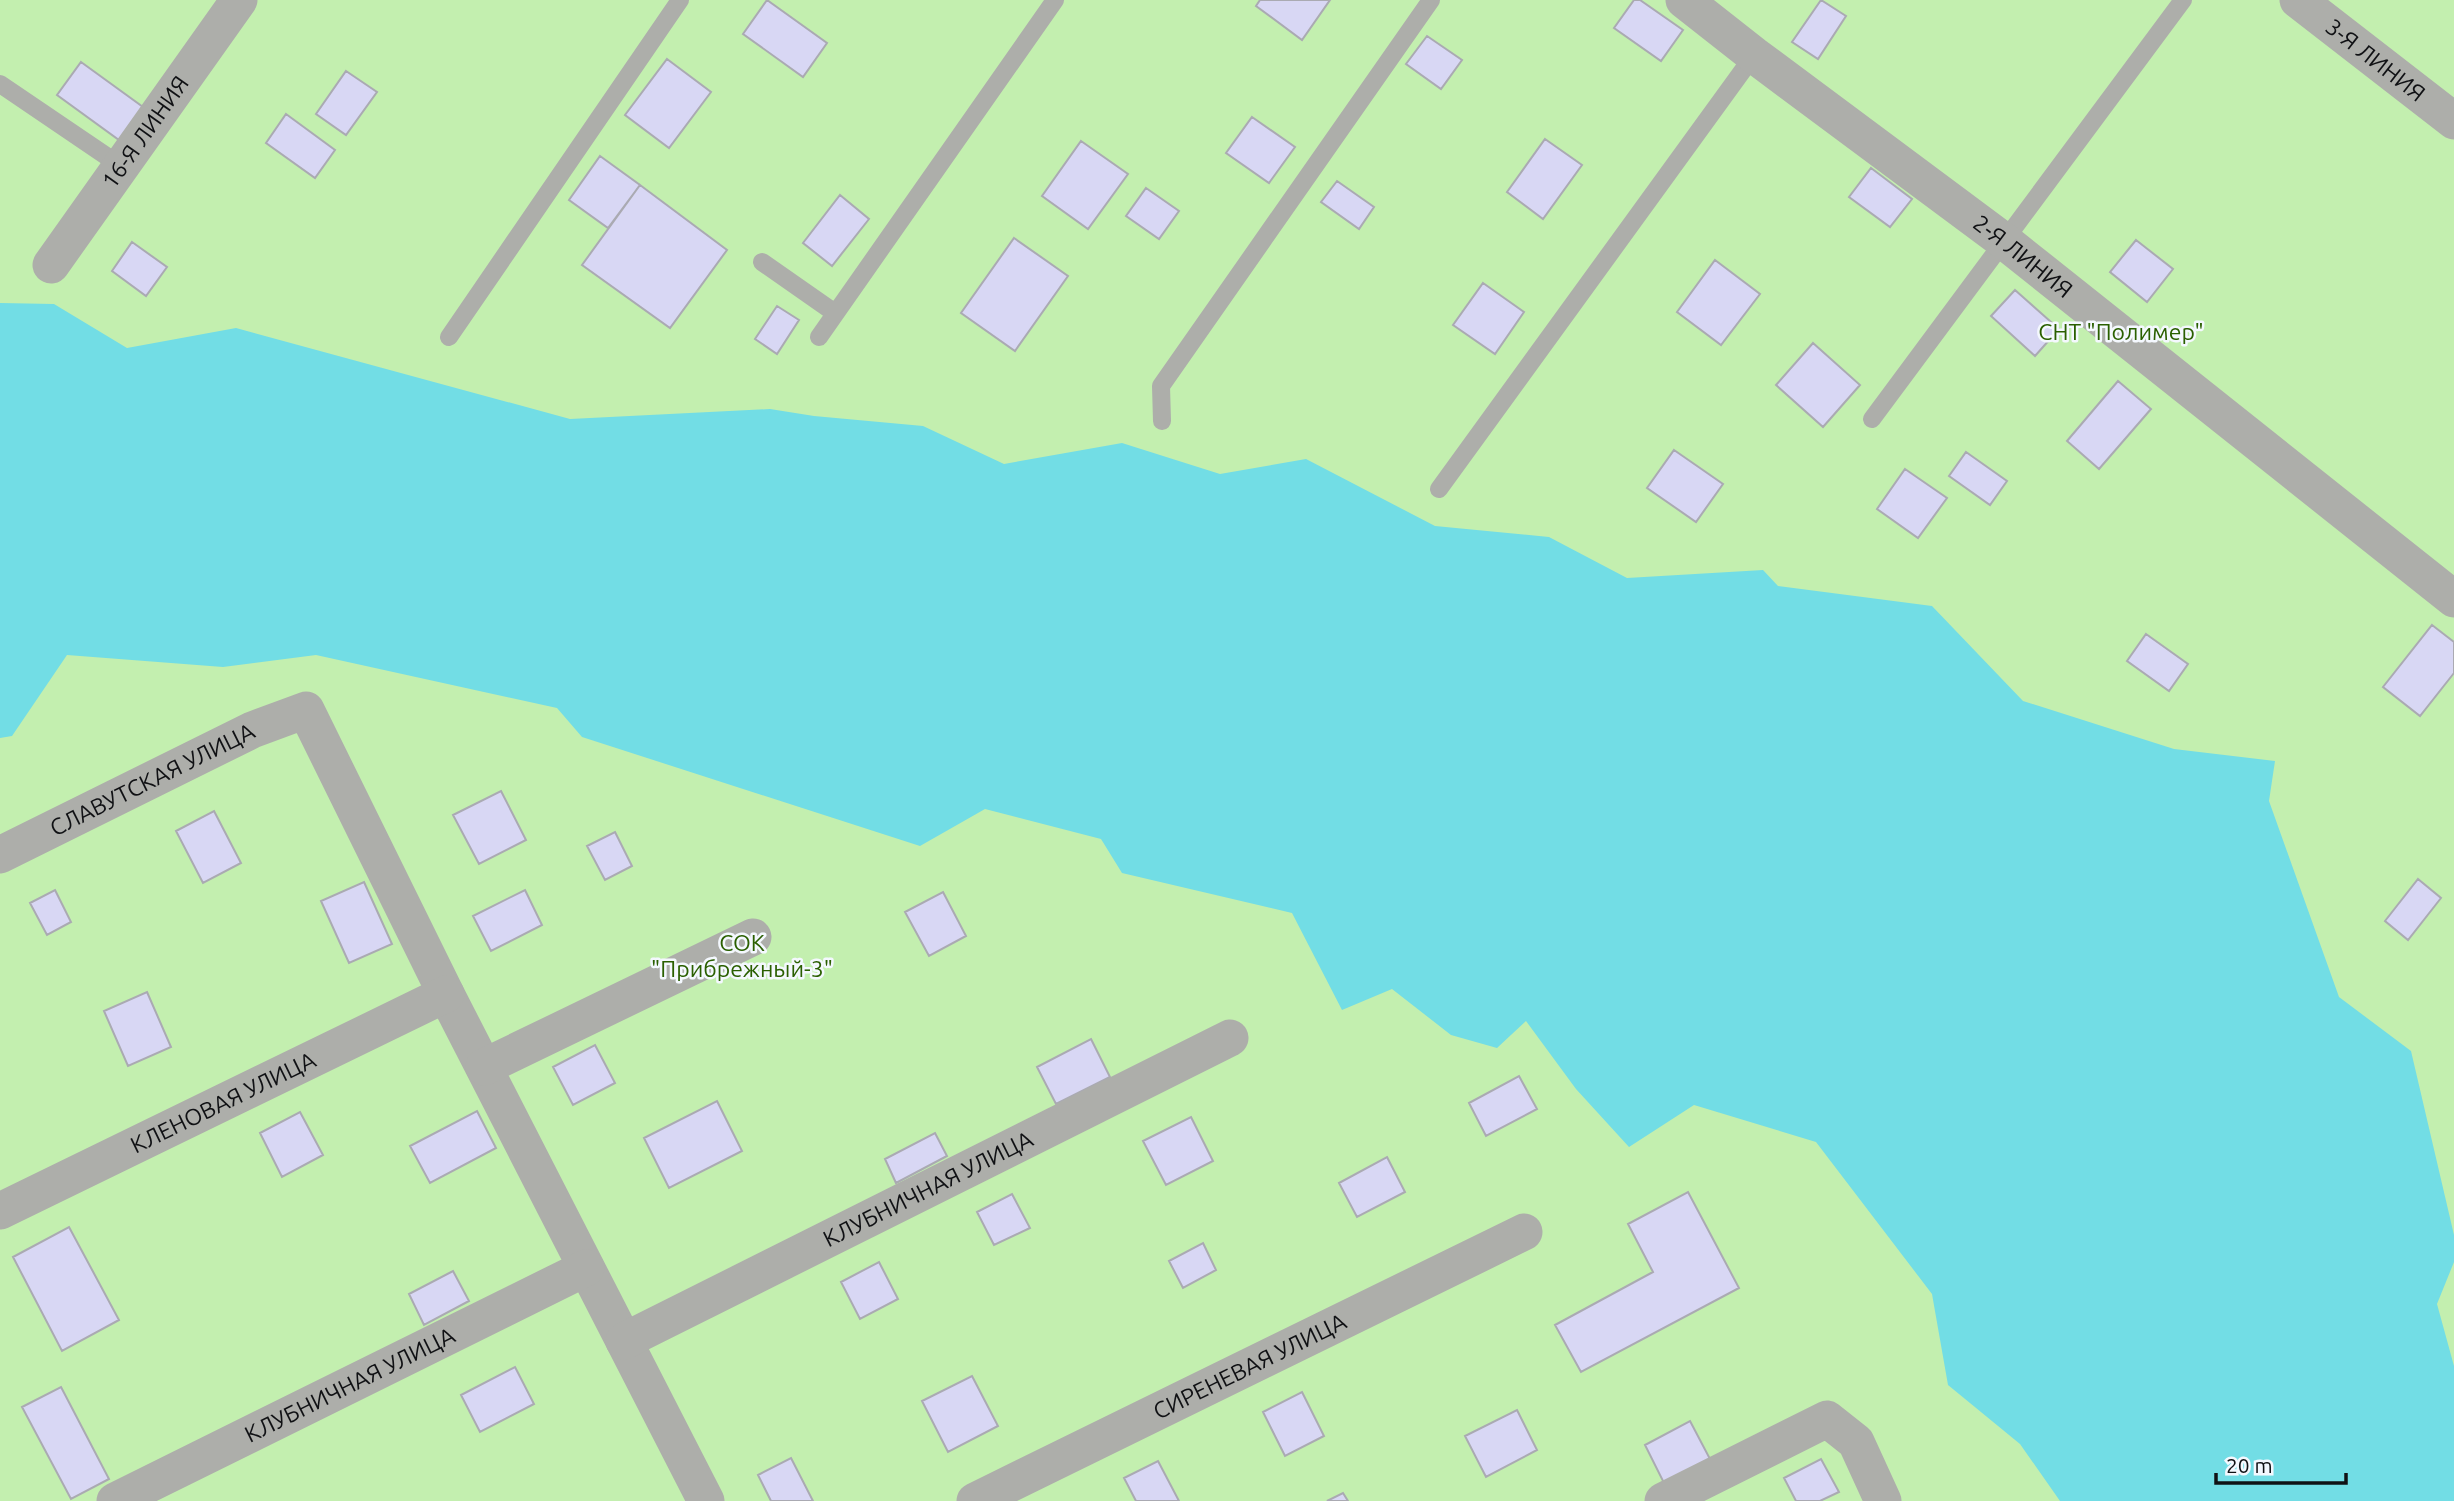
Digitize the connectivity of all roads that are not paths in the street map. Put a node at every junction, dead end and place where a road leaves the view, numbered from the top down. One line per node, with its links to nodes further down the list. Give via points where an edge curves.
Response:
1 (239, 0): 11 (street, 16-Я ЛИНИЯ)
2 (680, 0): 16 (lane)
3 (1055, 0): 15 (lane)
4 (1431, 0): 19 (lane, via 1161,386)
5 (1684, 0): 8 (street, 2-Я ЛИНИЯ)
6 (2183, 0): 12 (lane)
7 (2298, 0): 10 (street, 3-Я ЛИНИЯ)
8 (1754, 55): 12 (street, 2-Я ЛИНИЯ); 20 (lane)
9 (0, 84): 11 (lane)
10 (2454, 121)
11 (121, 166): 14 (street, 16-Я ЛИНИЯ)
12 (2004, 241): 18 (lane); 21 (street, 2-Я ЛИНИЯ)
13 (762, 262): 15 (lane)
14 (51, 265)
15 (835, 313): 17 (lane)
16 (449, 337)
17 (819, 337)
18 (1872, 419)
19 (1162, 421)
20 (1439, 489)
21 (2454, 599)
22 (0, 855): 24 (street, СЛАВУТСКАЯ УЛИЦА, via 252,730 306,710)
23 (753, 937): 26 (street)
24 (446, 993): 26 (street); 27 (street, КЛЕНОВАЯ УЛИЦА)
25 (1230, 1038): 30 (street, КЛУБНИЧНАЯ УЛИЦА)
26 (484, 1067): 29 (street)
27 (0, 1210)
28 (1524, 1232): 33 (street, СИРЕНЕВАЯ УЛИЦА)
29 (586, 1268): 30 (street); 31 (street, КЛУБНИЧНАЯ УЛИЦА)
30 (624, 1341): 32 (street)
31 (115, 1501)
32 (706, 1501)
33 (975, 1501)
34 (1663, 1501): 35 (street, via 1827,1419 1856,1442)
35 (1883, 1501)

